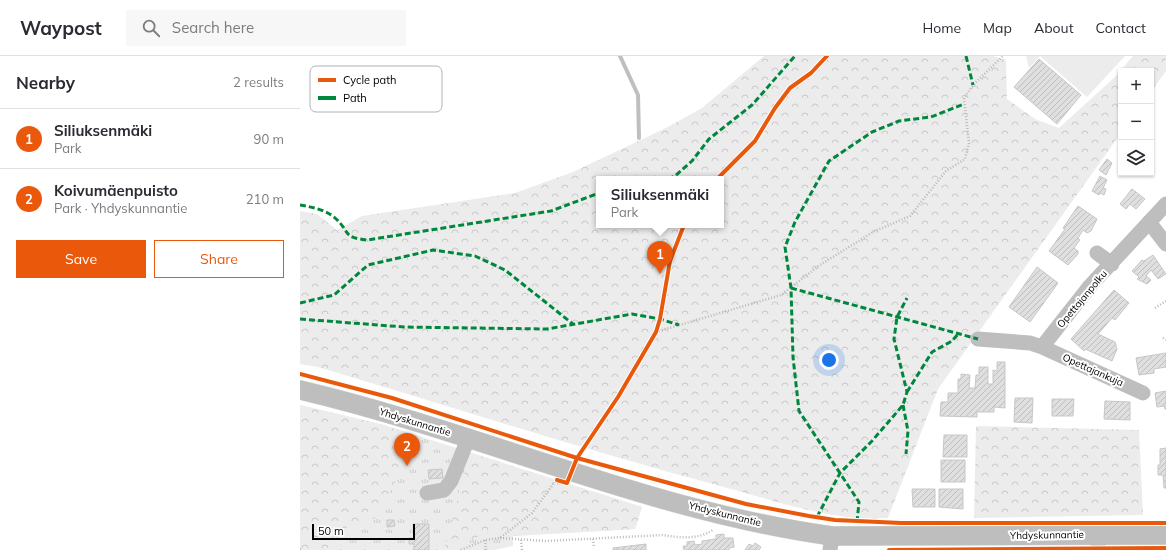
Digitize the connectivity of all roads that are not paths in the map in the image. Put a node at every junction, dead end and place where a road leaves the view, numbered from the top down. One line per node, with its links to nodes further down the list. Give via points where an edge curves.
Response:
1 (1166, 204): 2 (street, Opettajanpolku)
2 (1149, 222): 3 (street); 5 (street, Opettajanpolku)
3 (1166, 244)
4 (1097, 253): 5 (street)
5 (1112, 264): 7 (street, Opettajanpolku, via 1090,286)
6 (978, 339): 7 (street, via 1030,343)
7 (1042, 348): 9 (street, Opettajankuja)
8 (300, 390): 10 (main road, Yhdyskunnantie, via 391,414)
9 (1143, 393)
10 (468, 439): 11 (street, via 451,481 444,490); 14 (main road, Yhdyskunnantie, via 572,465 665,505 724,516)
11 (427, 493)
12 (1166, 535): 13 (main road, Yhdyskunnantie)
13 (1098, 542): 14 (main road, Yhdyskunnantie)
14 (831, 543)

